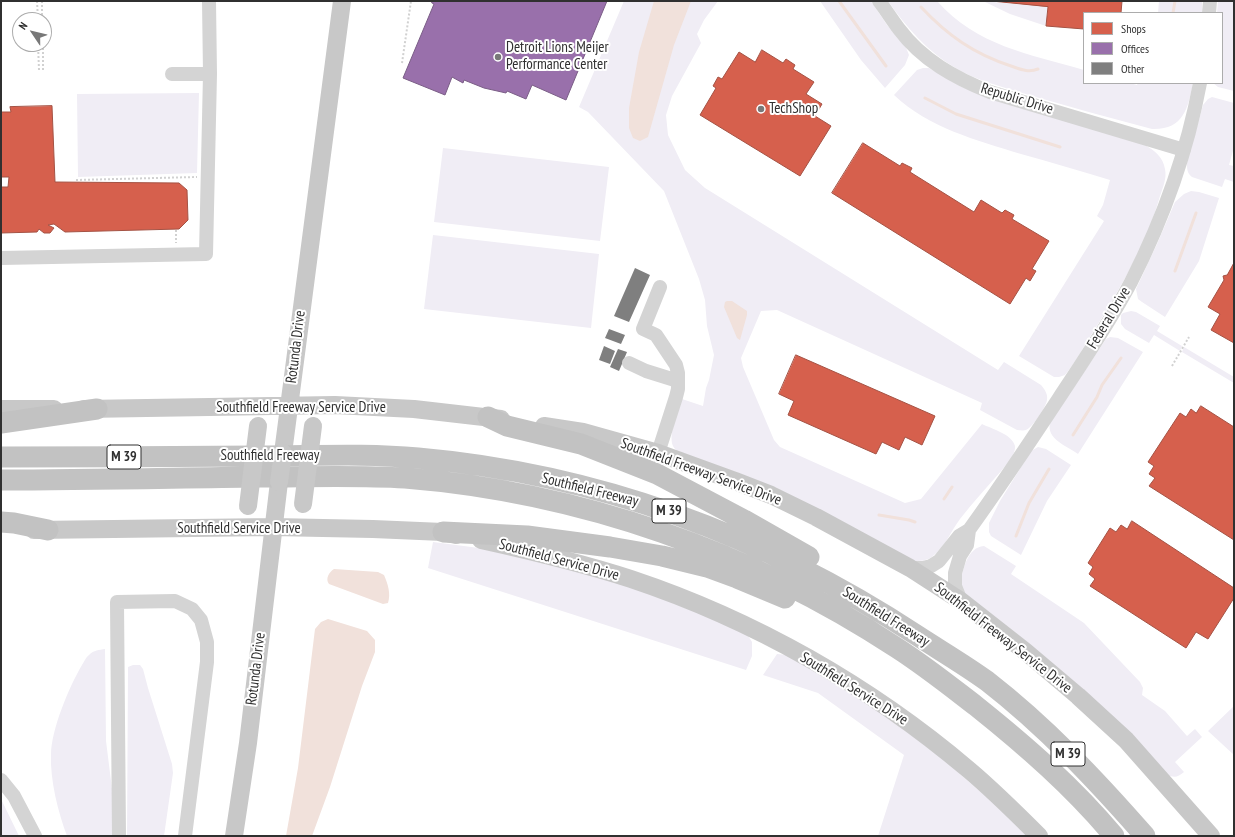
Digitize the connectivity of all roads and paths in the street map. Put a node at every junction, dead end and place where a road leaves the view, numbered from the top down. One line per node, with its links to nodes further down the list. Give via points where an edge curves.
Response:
1 (37, 1): 8 (path)
2 (42, 1): 9 (path)
3 (209, 1): 17 (street)
4 (342, 1): 34 (main road, Rotunda Drive)
5 (411, 1): 13 (path)
6 (880, 1): 19 (street, Republic Drive, via 898,29 919,51 946,72 967,83)
7 (1210, 1): 10 (street)
8 (38, 12)
9 (42, 12)
10 (1209, 12)
11 (38, 52): 14 (path)
12 (43, 52): 15 (path)
13 (402, 63)
14 (39, 70)
15 (43, 70)
16 (172, 74): 17 (street)
17 (210, 74): 24 (street, via 206,254)
18 (1200, 84): 19 (street, Federal Drive)
19 (1184, 150): 45 (street, Federal Drive, via 1161,216 1117,307 1017,462)
20 (200, 176): 21 (path)
21 (76, 180)
22 (176, 230): 23 (path)
23 (176, 246)
24 (1, 258)
25 (660, 287): 29 (street, via 644,328 656,334 676,365)
26 (1189, 337): 28 (path)
27 (629, 363): 29 (street)
28 (1172, 366)
29 (678, 381): 37 (street, via 676,397)
30 (335, 405): 34 (main road, Southfield Freeway Service Drive); 35 (main road, Southfield Freeway Service Drive, via 414,409); 43 (main road, bridge, via 325,410 313,426 303,504 306,514)
31 (239, 407): 33 (main road, Southfield Freeway Service Drive); 34 (main road, Southfield Freeway Service Drive); 42 (main road, bridge, via 253,414 258,426 248,506 243,516)
32 (1, 409): 33 (main road, Southfield Freeway Service Drive)
33 (96, 410): 36 (highway)
34 (288, 414): 41 (main road, Rotunda Drive, bridge)
35 (488, 417): 37 (main road, Southfield Freeway Service Drive, via 583,432); 50 (highway, via 507,426 581,444 645,469 690,491 895,607 930,631)
36 (1, 423)
37 (658, 453): 48 (main road, Southfield Freeway Service Drive, via 771,495)
38 (1, 457): 50 (highway, Southfield Freeway / M 39, via 386,456 483,466 583,486 674,513 763,549 878,609)
39 (1, 480): 51 (highway, Southfield Freeway / M 39, via 377,477 442,482 525,495 633,522 753,567 848,617 900,649)
40 (1, 522): 44 (highway)
41 (273, 527): 42 (main road, Southfield Service Drive); 43 (main road, Southfield Service Drive); 57 (main road, Rotunda Drive, via 248,743)
42 (223, 528): 44 (main road, Southfield Service Drive)
43 (327, 528): 47 (main road, Southfield Service Drive)
44 (48, 530): 46 (main road, Southfield Service Drive)
45 (969, 530): 48 (street, Federal Drive, via 959,536 939,561 923,568); 49 (street, Federal Drive, via 967,545 960,556 955,573 955,586)
46 (1, 531)
47 (443, 532): 51 (highway, via 561,540 662,556 706,568 802,606 909,668); 58 (main road, Southfield Service Drive, via 545,554 631,579 703,606 768,636 860,690 907,722 974,774)
48 (910, 568): 49 (main road, Southfield Freeway Service Drive)
49 (961, 601): 62 (main road, Southfield Freeway Service Drive, via 1026,652 1126,740)
50 (984, 679): 61 (highway, Southfield Freeway / M 39, via 1074,759)
51 (941, 680): 52 (highway, Southfield Freeway / M 39)
52 (1040, 758): 59 (highway, via 1059,792); 60 (highway, Southfield Freeway / M 39)
53 (1, 780): 54 (street, via 14,796)
54 (36, 836)
55 (120, 836): 56 (street, via 117,602 175,601 192,609 200,620 207,642)
56 (185, 836)
57 (234, 836)
58 (1039, 836)
59 (1100, 836)
60 (1114, 836)
61 (1144, 836)
62 (1211, 836)

